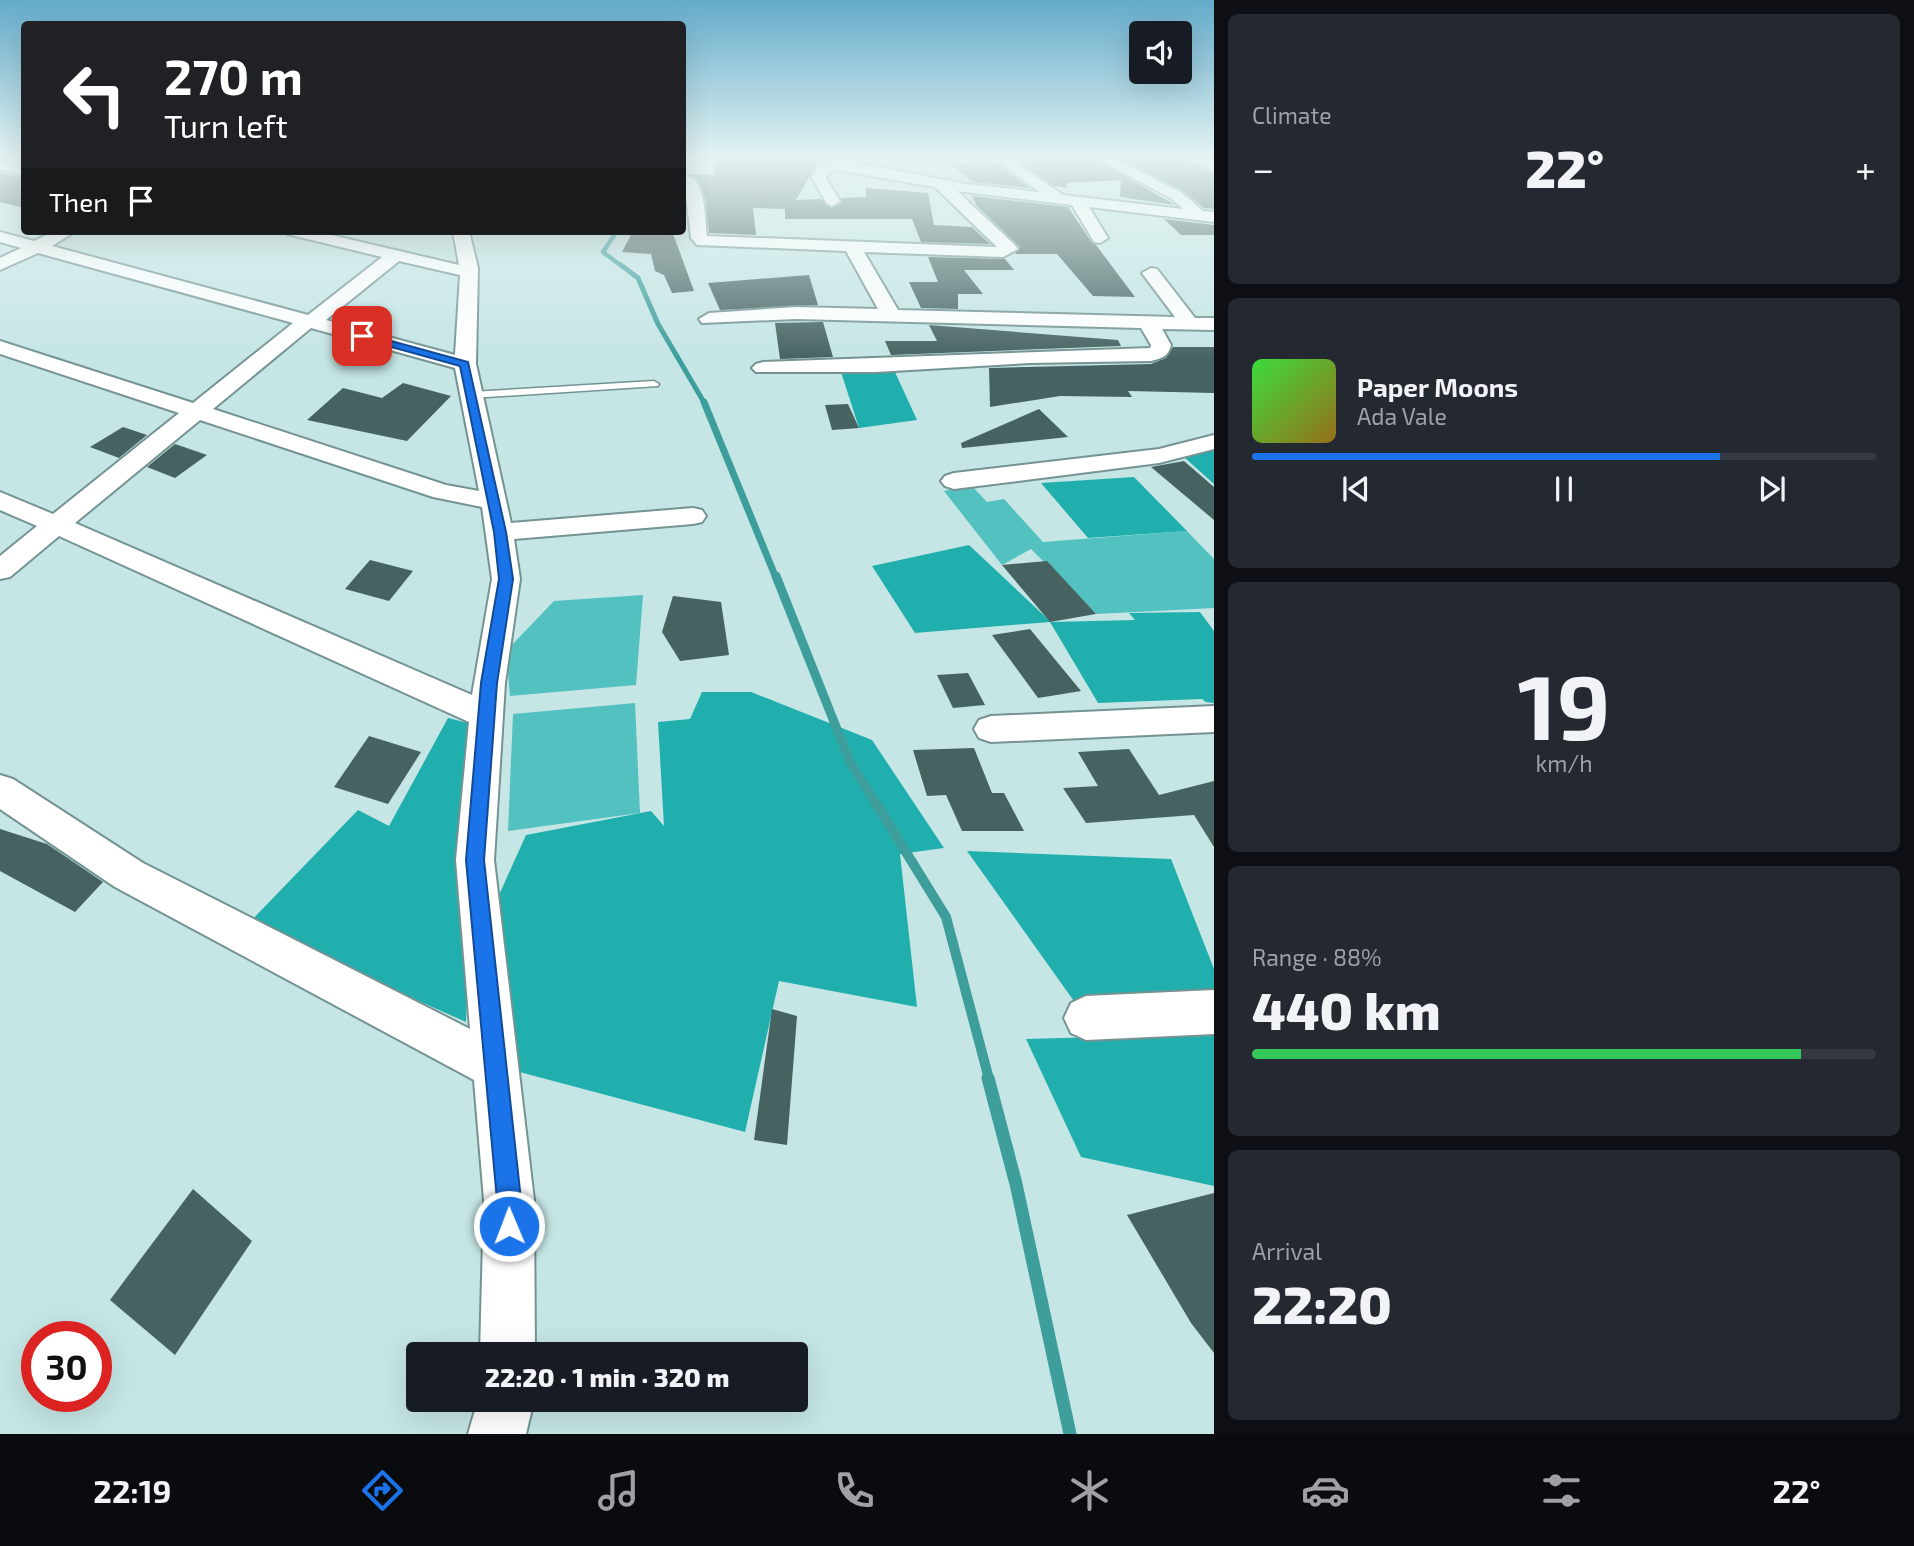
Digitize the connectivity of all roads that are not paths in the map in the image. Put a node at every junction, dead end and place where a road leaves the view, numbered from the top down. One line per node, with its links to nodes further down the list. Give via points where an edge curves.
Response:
1 (697, 225): 10 (street, via 704,241)
2 (984, 225): 10 (street, via 1009,249 1003,253)
3 (1092, 225): 8 (street)
4 (60, 235): 9 (street)
5 (310, 235): 11 (street)
6 (462, 235): 13 (street)
7 (0, 237): 9 (street)
8 (1100, 239)
9 (36, 247): 12 (street); 17 (street)
10 (853, 248): 15 (street)
11 (396, 255): 13 (street); 17 (street)
12 (0, 265)
13 (468, 272): 23 (street)
14 (1151, 273): 19 (street)
15 (891, 315): 16 (street, via 796,313); 18 (street)
16 (709, 319)
17 (309, 322): 23 (street); 25 (street)
18 (1148, 322): 19 (street); 22 (street, via 1161,345 1159,352 1151,355)
19 (1189, 323): 20 (street)
20 (1214, 324)
21 (0, 347): 25 (street)
22 (763, 368)
23 (468, 379): 24 (lane); 29 (street)
24 (654, 384)
25 (199, 411): 29 (street, via 442,492); 31 (street)
26 (1214, 442): 27 (street, via 1159,456)
27 (954, 481)
28 (0, 500): 31 (street)
29 (497, 516): 30 (street); 33 (street, via 506,579)
30 (694, 516)
31 (58, 525): 32 (street); 33 (street)
32 (0, 570)
33 (487, 716): 39 (street, via 475,860)
34 (1214, 719): 35 (street)
35 (991, 729)
36 (0, 790): 39 (street, via 129,876)
37 (1214, 1012): 38 (street)
38 (1086, 1018)
39 (496, 1068): 40 (street, via 509,1200)
40 (508, 1342)
41 (503, 1412): 42 (street)
42 (497, 1434)

